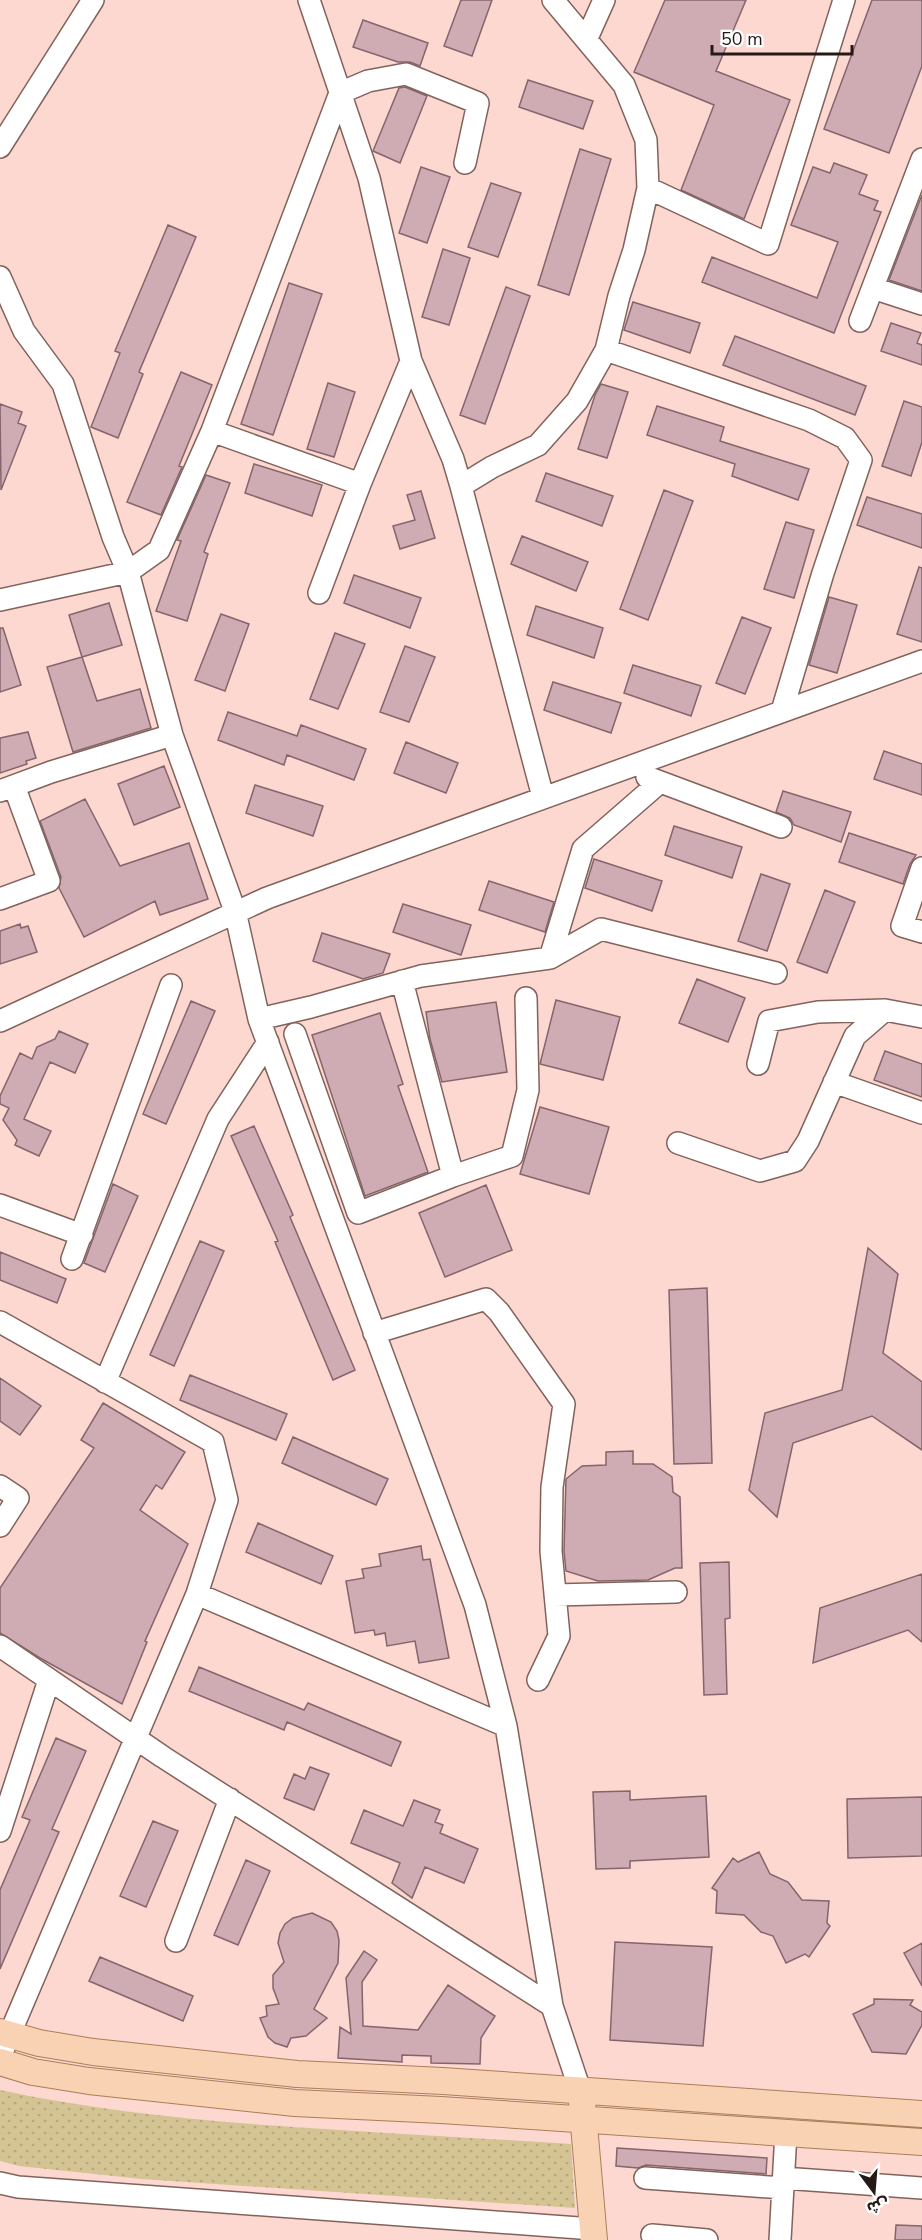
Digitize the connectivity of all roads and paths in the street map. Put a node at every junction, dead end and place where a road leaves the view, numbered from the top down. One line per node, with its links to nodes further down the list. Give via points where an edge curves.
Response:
1 (93, 0): 8 (street)
2 (309, 0): 7 (street)
3 (553, 0): 6 (street)
4 (604, 0): 6 (street)
5 (844, 0): 11 (street, via 768,244)
6 (587, 38): 11 (street, via 624,85 646,140)
7 (340, 93): 10 (street, via 368,81 406,74 478,103); 19 (street, via 369,178); 20 (street)
8 (0, 147)
9 (922, 159): 13 (street)
10 (465, 163)
11 (648, 188): 18 (street)
12 (0, 277): 17 (street)
13 (873, 288): 14 (street); 16 (street)
14 (922, 304)
15 (0, 319): 17 (street)
16 (860, 321)
17 (24, 331): 23 (street, via 63,384)
18 (606, 350): 22 (street, via 577,401 538,445); 27 (street, via 809,420 845,438 861,460)
19 (411, 362): 21 (street); 22 (street)
20 (212, 431): 21 (street); 23 (street, via 159,550)
21 (360, 484): 24 (street)
22 (461, 486): 32 (street)
23 (128, 572): 25 (street); 28 (street)
24 (319, 593)
25 (0, 600)
26 (922, 661): 27 (street)
27 (782, 711): 29 (street)
28 (172, 735): 31 (street); 36 (street)
29 (624, 768): 30 (street); 32 (street)
30 (660, 782): 33 (street); 38 (street, via 583,849)
31 (7, 789): 35 (street, via 50,880)
32 (543, 797): 36 (street)
33 (781, 827)
34 (922, 868): 37 (street, via 902,926)
35 (0, 899)
36 (235, 912): 45 (street); 46 (street)
37 (922, 932)
38 (550, 958): 39 (street, via 601,928); 40 (street)
39 (776, 973)
40 (402, 981): 45 (street); 53 (street)
41 (171, 985): 55 (street)
42 (526, 998): 53 (street, via 528,1090 512,1156)
43 (885, 1010): 44 (street); 49 (street, via 818,1012 769,1021); 50 (street, via 855,1036)
44 (922, 1017)
45 (259, 1019): 48 (street)
46 (0, 1021)
47 (295, 1034): 53 (street, via 358,1213)
48 (268, 1042): 58 (street); 59 (street, via 218,1119)
49 (758, 1064)
50 (834, 1082): 51 (street); 52 (street, via 808,1142 795,1161 760,1171)
51 (922, 1113)
52 (678, 1143)
53 (453, 1176)
54 (0, 1205): 55 (street)
55 (82, 1235): 56 (street)
56 (72, 1259)
57 (0, 1322): 59 (street)
58 (374, 1332): 64 (street, via 486,1299 564,1404 552,1487); 68 (street, via 475,1605)
59 (105, 1382): 63 (street, via 213,1442 227,1500)
60 (0, 1486): 61 (street, via 18,1497)
61 (0, 1526)
62 (676, 1592): 64 (street)
63 (197, 1594): 68 (street); 69 (street)
64 (555, 1595): 67 (street, via 559,1636)
65 (0, 1646): 66 (street)
66 (50, 1680): 69 (street); 71 (street)
67 (538, 1680)
68 (506, 1726): 73 (street)
69 (136, 1738): 70 (street); 74 (street)
70 (230, 1799): 72 (street); 73 (street)
71 (0, 1831)
72 (176, 1941)
73 (552, 2006): 76 (street)
74 (4, 2041): 76 (main road, via 297,2074)
75 (0, 2062): 78 (main road, via 89,2081 295,2103)
76 (580, 2090): 77 (main road); 78 (main road)
77 (922, 2114)
78 (585, 2119): 79 (main road); 85 (main road)
79 (786, 2132): 80 (main road); 83 (street)
80 (922, 2142)
81 (645, 2178): 83 (street)
82 (0, 2182): 85 (street, via 18,2187)
83 (783, 2183): 84 (street); 88 (street)
84 (922, 2188)
85 (594, 2234)
86 (652, 2235): 87 (street)
87 (707, 2240)
88 (780, 2240)

